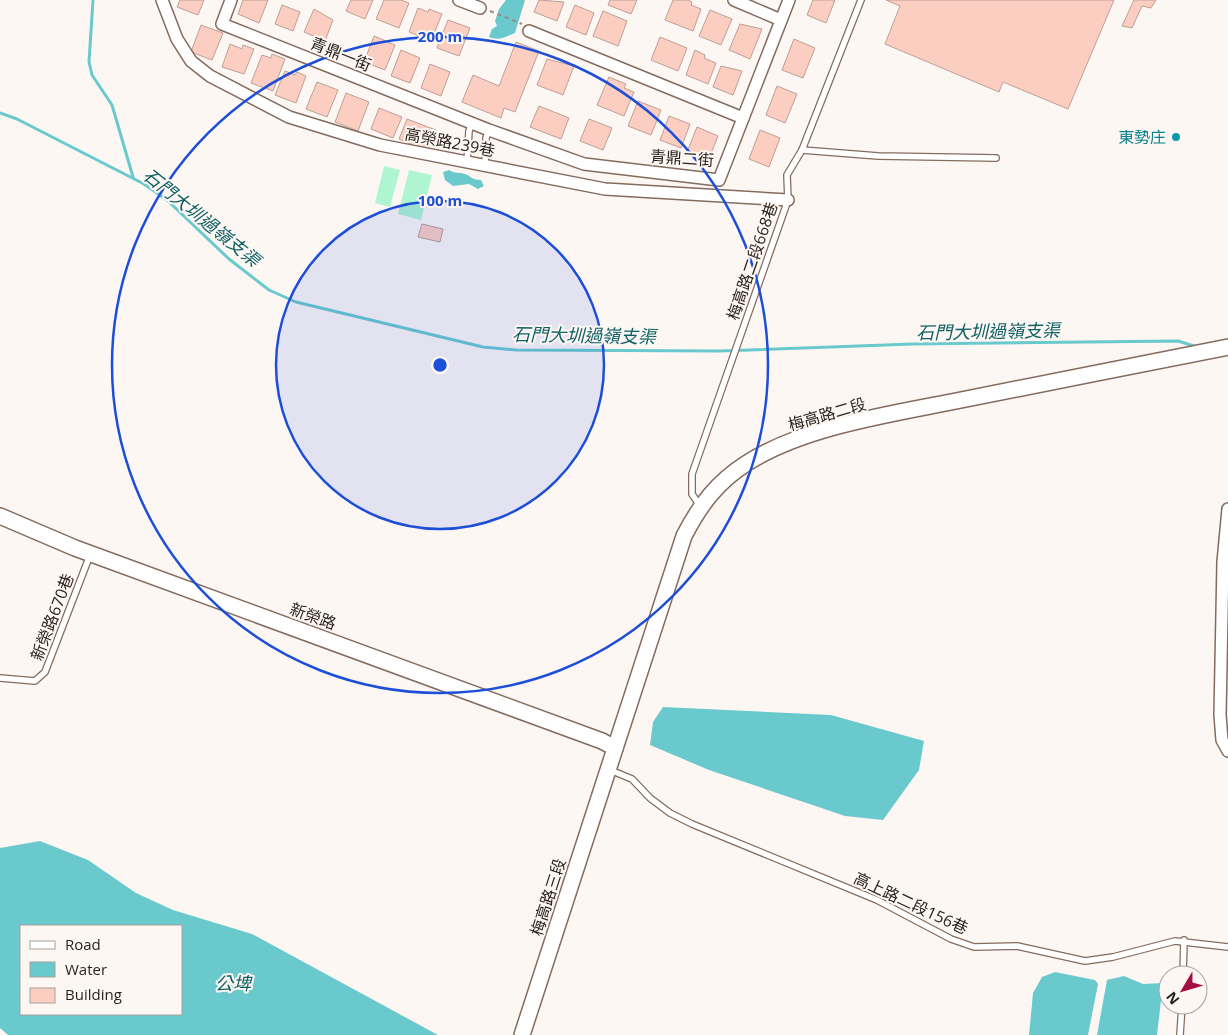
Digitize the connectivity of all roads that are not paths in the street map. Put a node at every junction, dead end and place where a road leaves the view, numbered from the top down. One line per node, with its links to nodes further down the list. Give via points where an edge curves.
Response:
1 (162, 0): 15 (street, 高榮路239巷, via 177,39 191,61 210,76 240,92 289,117 380,145)
2 (231, 0): 11 (street, 青鼎一街, via 222,24)
3 (459, 0): 7 (street)
4 (734, 0): 8 (street)
5 (789, 0): 8 (street, 青鼎二街)
6 (861, 0): 13 (lane, 梅高路二段668巷)
7 (480, 8)
8 (781, 20): 10 (street, 青鼎二街)
9 (525, 27): 10 (street)
10 (743, 118): 12 (street, 青鼎二街, via 718,180 584,164)
11 (472, 123): 12 (street); 15 (lane)
12 (489, 130): 16 (lane)
13 (802, 150): 14 (lane, via 878,156); 17 (lane, 梅高路二段668巷, via 787,175)
14 (996, 158)
15 (467, 162): 16 (street, 高榮路239巷)
16 (485, 166): 17 (street, 高榮路239巷, via 604,189)
17 (788, 200): 19 (lane, 梅高路二段668巷, via 692,474 692,494)
18 (1215, 349): 19 (street, 梅高路二段, via 809,434 748,462 724,480)
19 (700, 506): 24 (street, 梅高路二段, via 684,536)
20 (1228, 509): 25 (street, via 1223,562 1220,715 1222,740)
21 (0, 516): 22 (street, 新榮路)
22 (90, 553): 23 (lane, 新榮路670巷, via 45,672 35,681); 24 (street, 新榮路)
23 (0, 678)
24 (615, 748): 26 (street, 梅高路二段)
25 (1228, 751)
26 (608, 770): 27 (lane, 高上路二段156巷, via 632,779 650,798 692,824 877,900 951,939 974,947 1016,946 1085,961 1114,958); 31 (street, 梅高路三段)
27 (1184, 940): 28 (lane, 高上路二段156巷); 29 (lane)
28 (1228, 947)
29 (1183, 965)
30 (1181, 1015): 32 (lane)
31 (522, 1035)
32 (1180, 1035)

